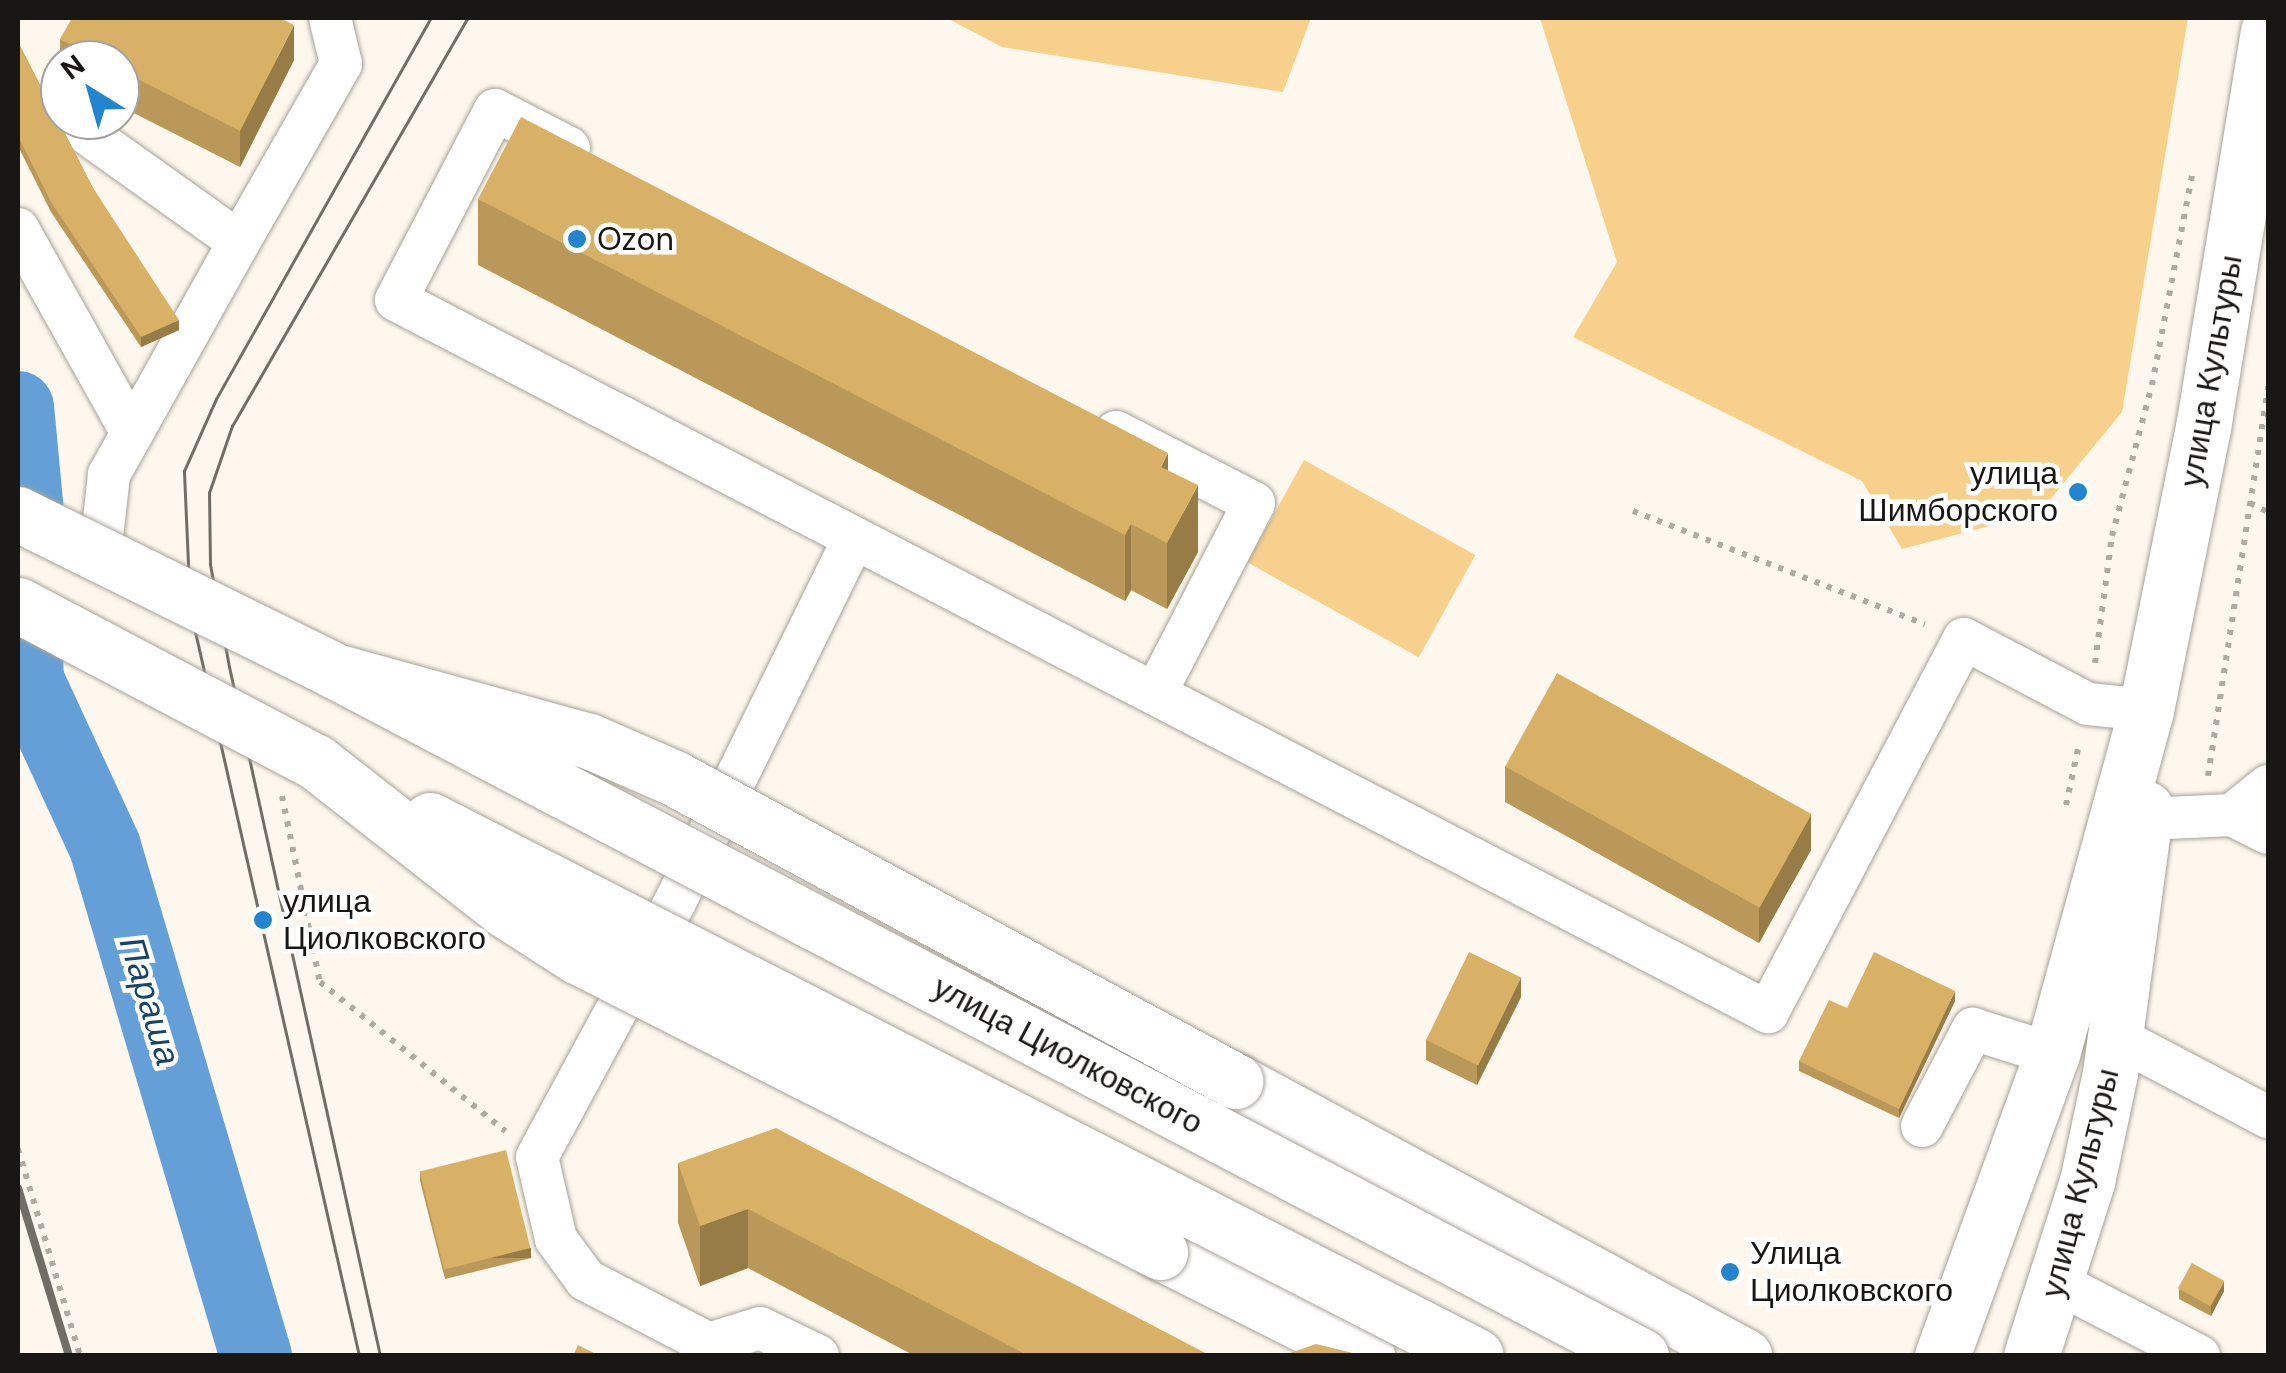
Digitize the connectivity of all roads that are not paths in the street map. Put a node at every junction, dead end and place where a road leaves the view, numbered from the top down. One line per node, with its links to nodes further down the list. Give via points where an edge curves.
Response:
1 (330, 18): 6 (street, via 341,64)
2 (2266, 60): 15 (main road, улица Культуры)
3 (96, 140): 6 (street)
4 (601, 165): 10 (street, via 495,110 396,300)
5 (18, 229): 8 (street)
6 (239, 242): 8 (street)
7 (1078, 412): 14 (street, via 1254,504)
8 (132, 433): 11 (street, via 109,474)
9 (18, 514): 11 (main road, bridge)
10 (854, 538): 14 (street); 25 (street, via 676,900 538,1158 556,1238 586,1280)
11 (100, 555): 13 (main road, bridge)
12 (18, 605): 16 (main road, bridge)
13 (334, 671): 29 (main road, улица Циолковского, bridge); 30 (main road, bridge, via 590,741 674,778)
14 (1155, 694): 15 (street, via 1768,1012 1964,639 2088,704)
15 (2146, 710): 18 (main road, улица Культуры); 21 (main road, улица Культуры)
16 (298, 776): 27 (main road, bridge, via 577,956); 28 (main road, bridge)
17 (2268, 786): 19 (street)
18 (2146, 819): 19 (street); 20 (main road, улица Культуры)
19 (2235, 821)
20 (2116, 1037): 22 (street); 24 (main road, улица Культуры, via 2087,1182)
21 (2052, 1054): 23 (street, via 1973,1028); 31 (main road, улица Культуры)
22 (2268, 1117)
23 (1922, 1126)
24 (2058, 1283): 32 (main road, улица Культуры); 33 (street)
25 (711, 1350): 26 (street, via 760,1328)
26 (818, 1356)
27 (1367, 1356)
28 (1476, 1356)
29 (1641, 1356)
30 (1744, 1356)
31 (1942, 1356)
32 (2030, 1356)
33 (2198, 1356)

